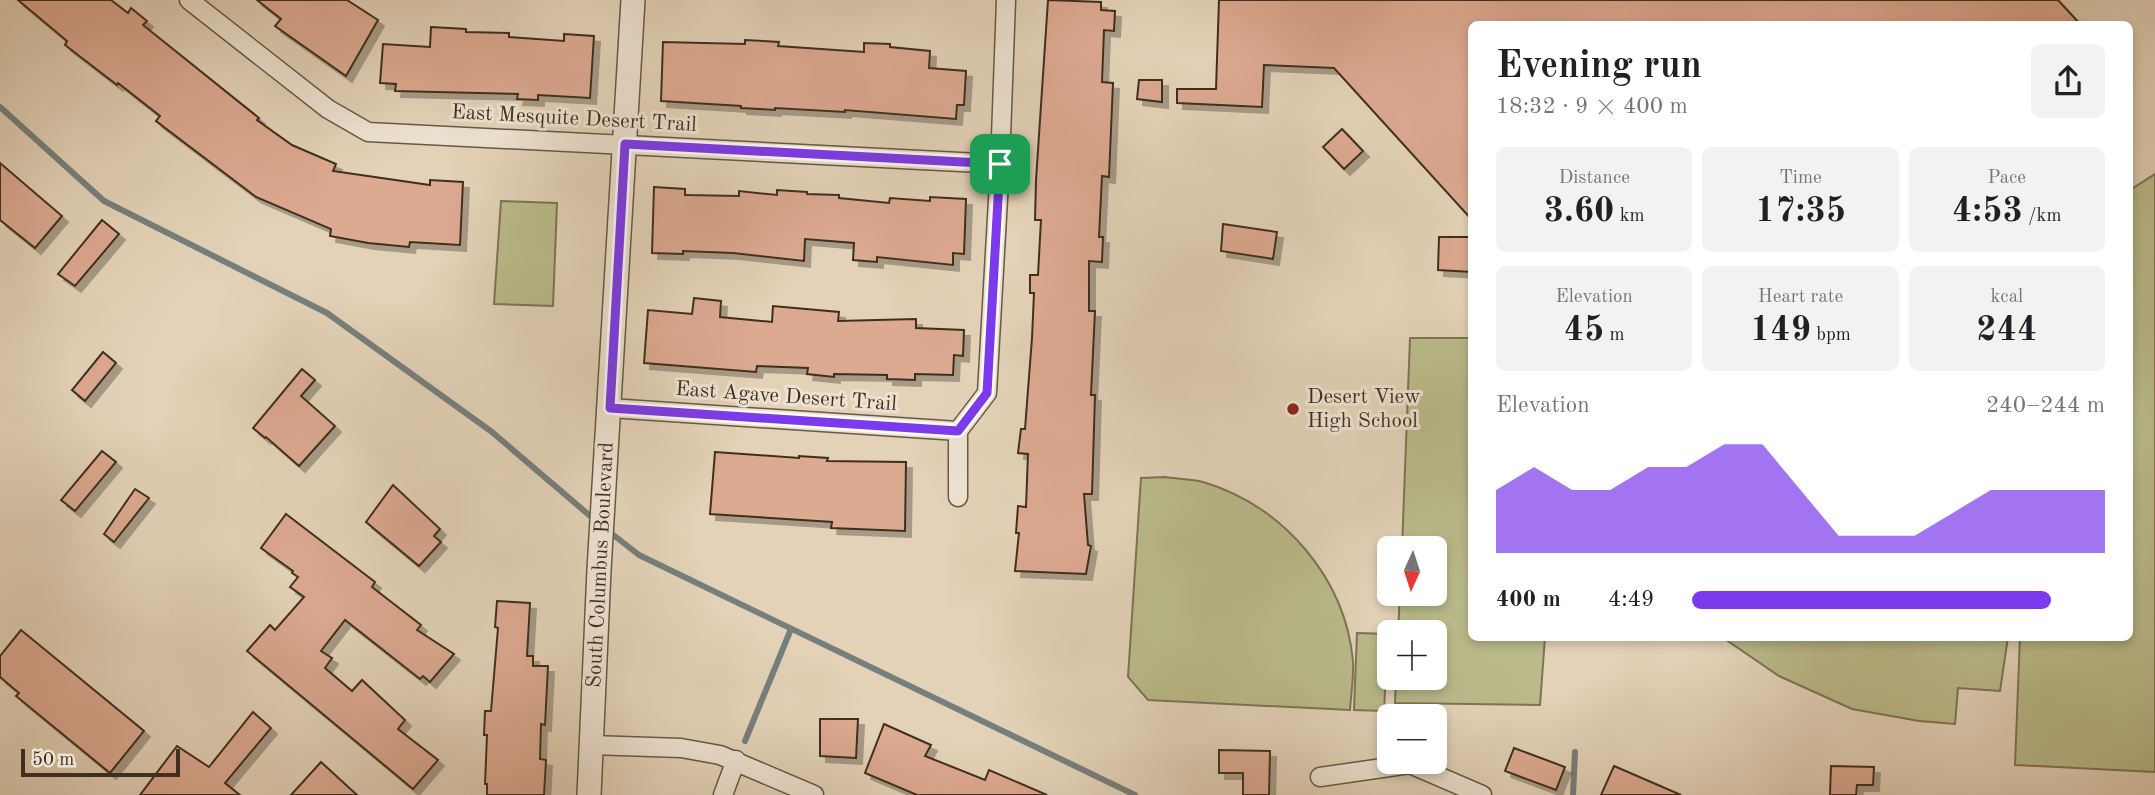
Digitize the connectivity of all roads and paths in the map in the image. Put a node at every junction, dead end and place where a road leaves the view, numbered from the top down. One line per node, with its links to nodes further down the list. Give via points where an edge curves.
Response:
1 (189, 0): 4 (street, East Mesquite Desert Trail, via 328,109 368,132)
2 (633, 0): 4 (street, South Columbus Boulevard)
3 (1006, 0): 5 (street)
4 (625, 144): 5 (street, East Mesquite Desert Trail); 6 (street, South Columbus Boulevard)
5 (1000, 164): 7 (street, via 987,393)
6 (610, 408): 7 (street, East Agave Desert Trail); 9 (street, South Columbus Boulevard)
7 (958, 431): 8 (street)
8 (958, 497)
9 (591, 746): 10 (street, via 681,748); 12 (street, South Columbus Boulevard)
10 (736, 760): 13 (street); 14 (street)
11 (1320, 777): 15 (street, via 1410,764)
12 (589, 795)
13 (723, 795)
14 (814, 795)
15 (1482, 795)

